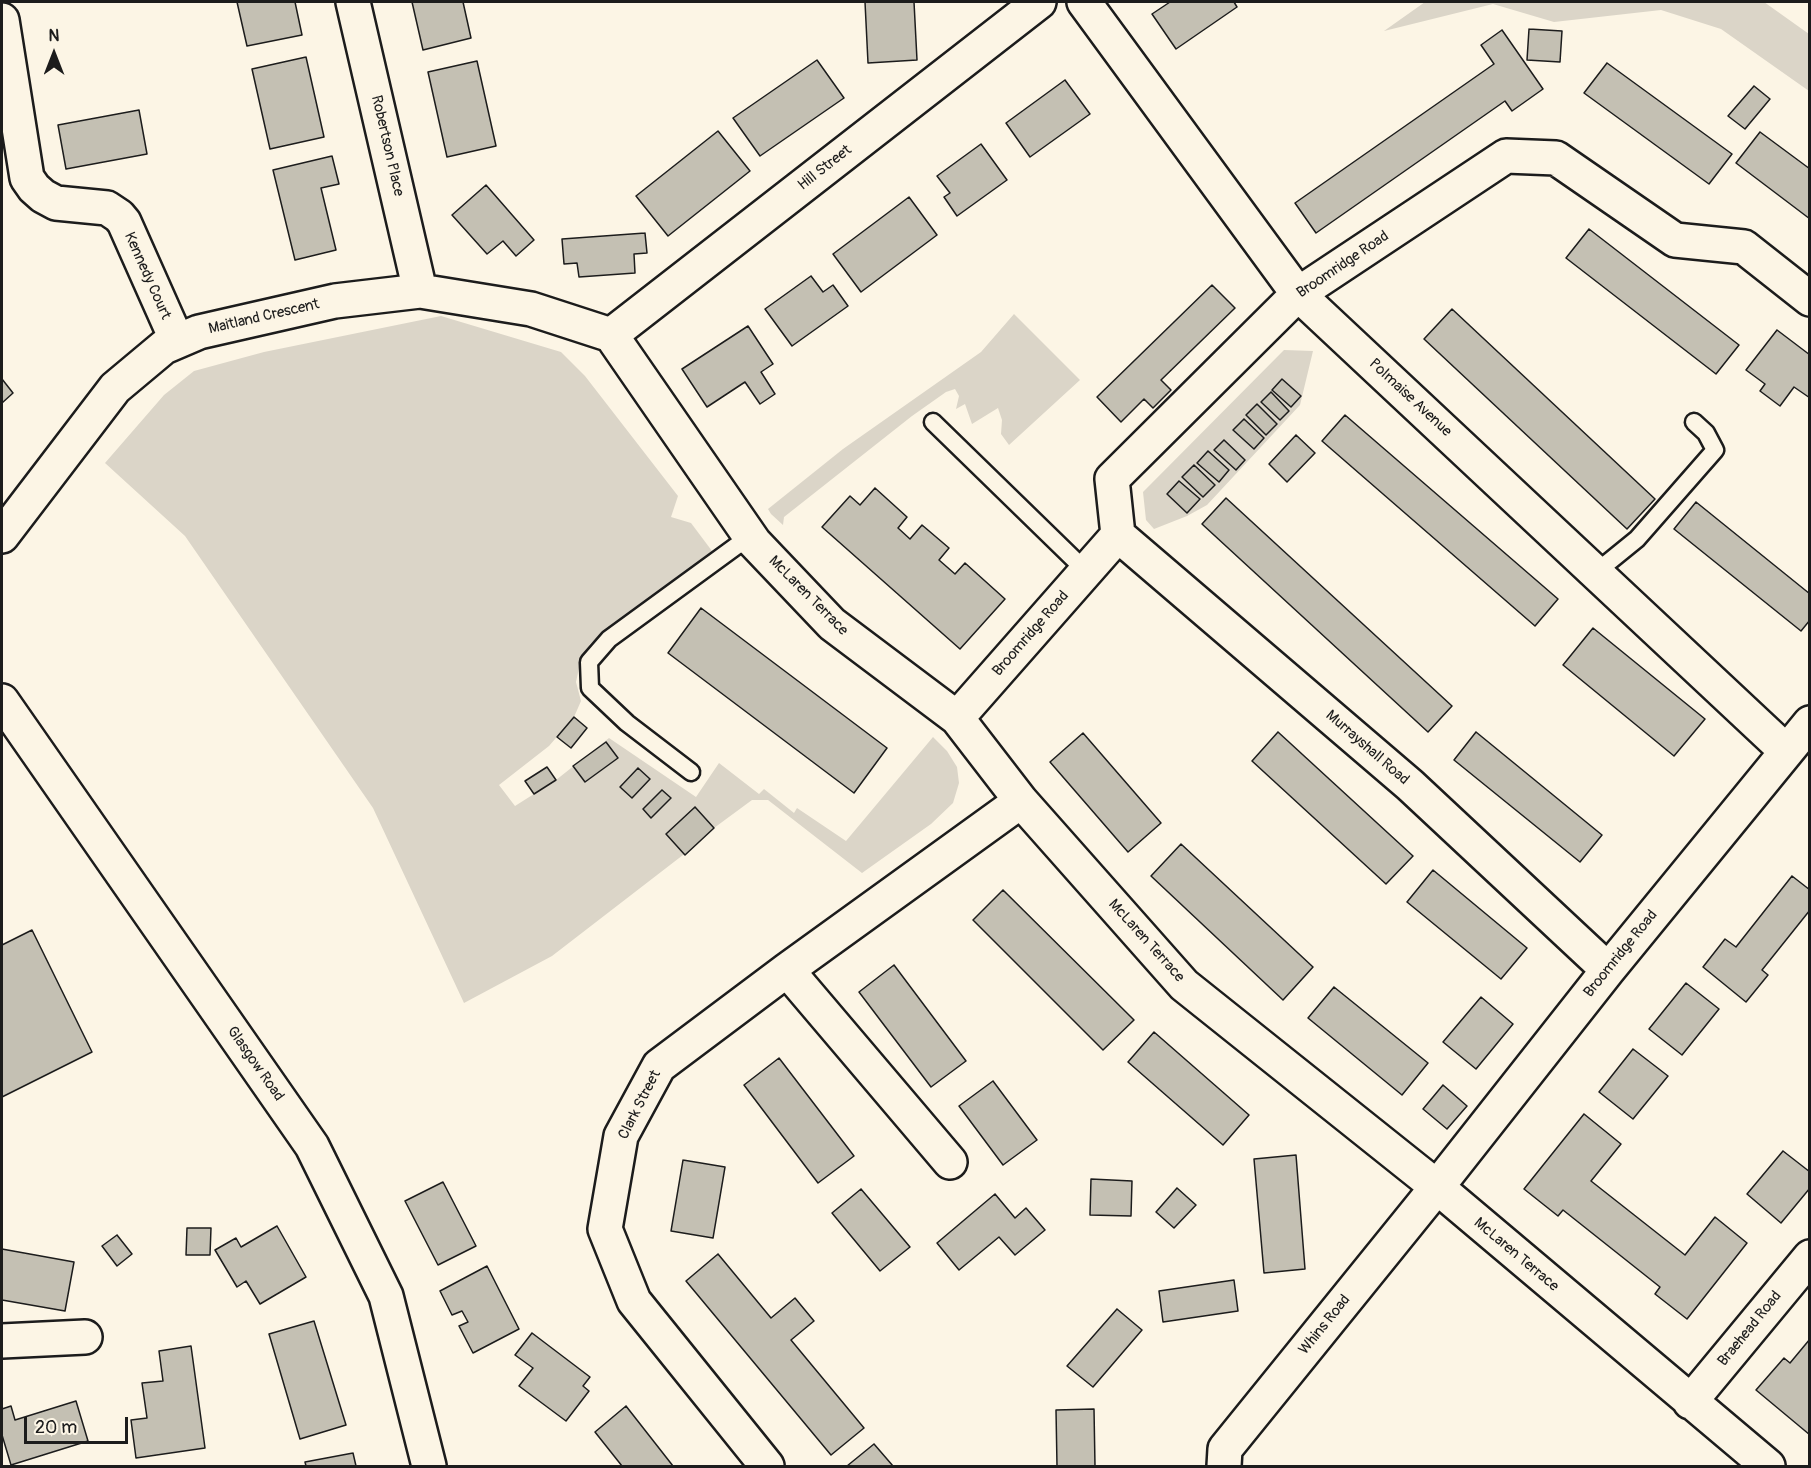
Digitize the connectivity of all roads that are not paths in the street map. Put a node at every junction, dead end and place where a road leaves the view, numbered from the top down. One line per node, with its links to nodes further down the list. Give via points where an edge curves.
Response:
1 (353, 2): 5 (street, Robertson Place)
2 (1040, 2): 8 (street, Hill Street)
3 (1084, 2): 6 (street, Polmaise Avenue)
4 (2, 24): 9 (street, Kennedy Court, via 27,178 43,196 56,203 106,208 119,216)
5 (420, 291): 8 (street, Maitland Crescent, via 531,309); 9 (street, Maitland Crescent, via 335,301 199,332)
6 (1298, 294): 7 (street, Broomridge Road, via 1506,156 1556,158 1675,240 1744,247); 12 (street, Broomridge Road, via 1113,479); 16 (street, Polmaise Avenue)
7 (1809, 299)
8 (611, 334): 14 (street, McLaren Terrace)
9 (177, 342): 13 (street, Maitland Crescent, via 164,347 115,388)
10 (933, 422): 15 (lane)
11 (1694, 422): 16 (lane, via 1715,450 1637,539)
12 (1118, 535): 15 (street, Broomridge Road); 24 (street, Murrayshall Road, via 1410,785)
13 (2, 536)
14 (750, 536): 18 (street, McLaren Terrace, via 832,624); 21 (lane, via 609,639 589,663 590,688 627,723)
15 (1086, 572): 18 (street, Broomridge Road)
16 (1597, 574): 20 (street, Polmaise Avenue)
17 (2, 701): 31 (street, Glasgow Road, via 312,1146 386,1296)
18 (957, 718): 22 (street, McLaren Terrace)
19 (1809, 723): 20 (street, Broomridge Road)
20 (1786, 751): 24 (street, Broomridge Road)
21 (690, 772)
22 (1021, 801): 23 (street, Clark Street); 26 (street, McLaren Terrace, via 1184,985)
23 (788, 970): 25 (street); 32 (street, Clark Street, via 659,1066 621,1136 605,1229 634,1301)
24 (1608, 970): 26 (street, Broomridge Road)
25 (950, 1162)
26 (1437, 1188): 30 (street, McLaren Terrace); 33 (street, Whins Road, via 1225,1449)
27 (1809, 1257): 30 (street, Braehead Road)
28 (85, 1337): 29 (street)
29 (2, 1341)
30 (1690, 1402): 34 (street, McLaren Terrace)
31 (429, 1467)
32 (767, 1467)
33 (1224, 1467)
34 (1768, 1467)

